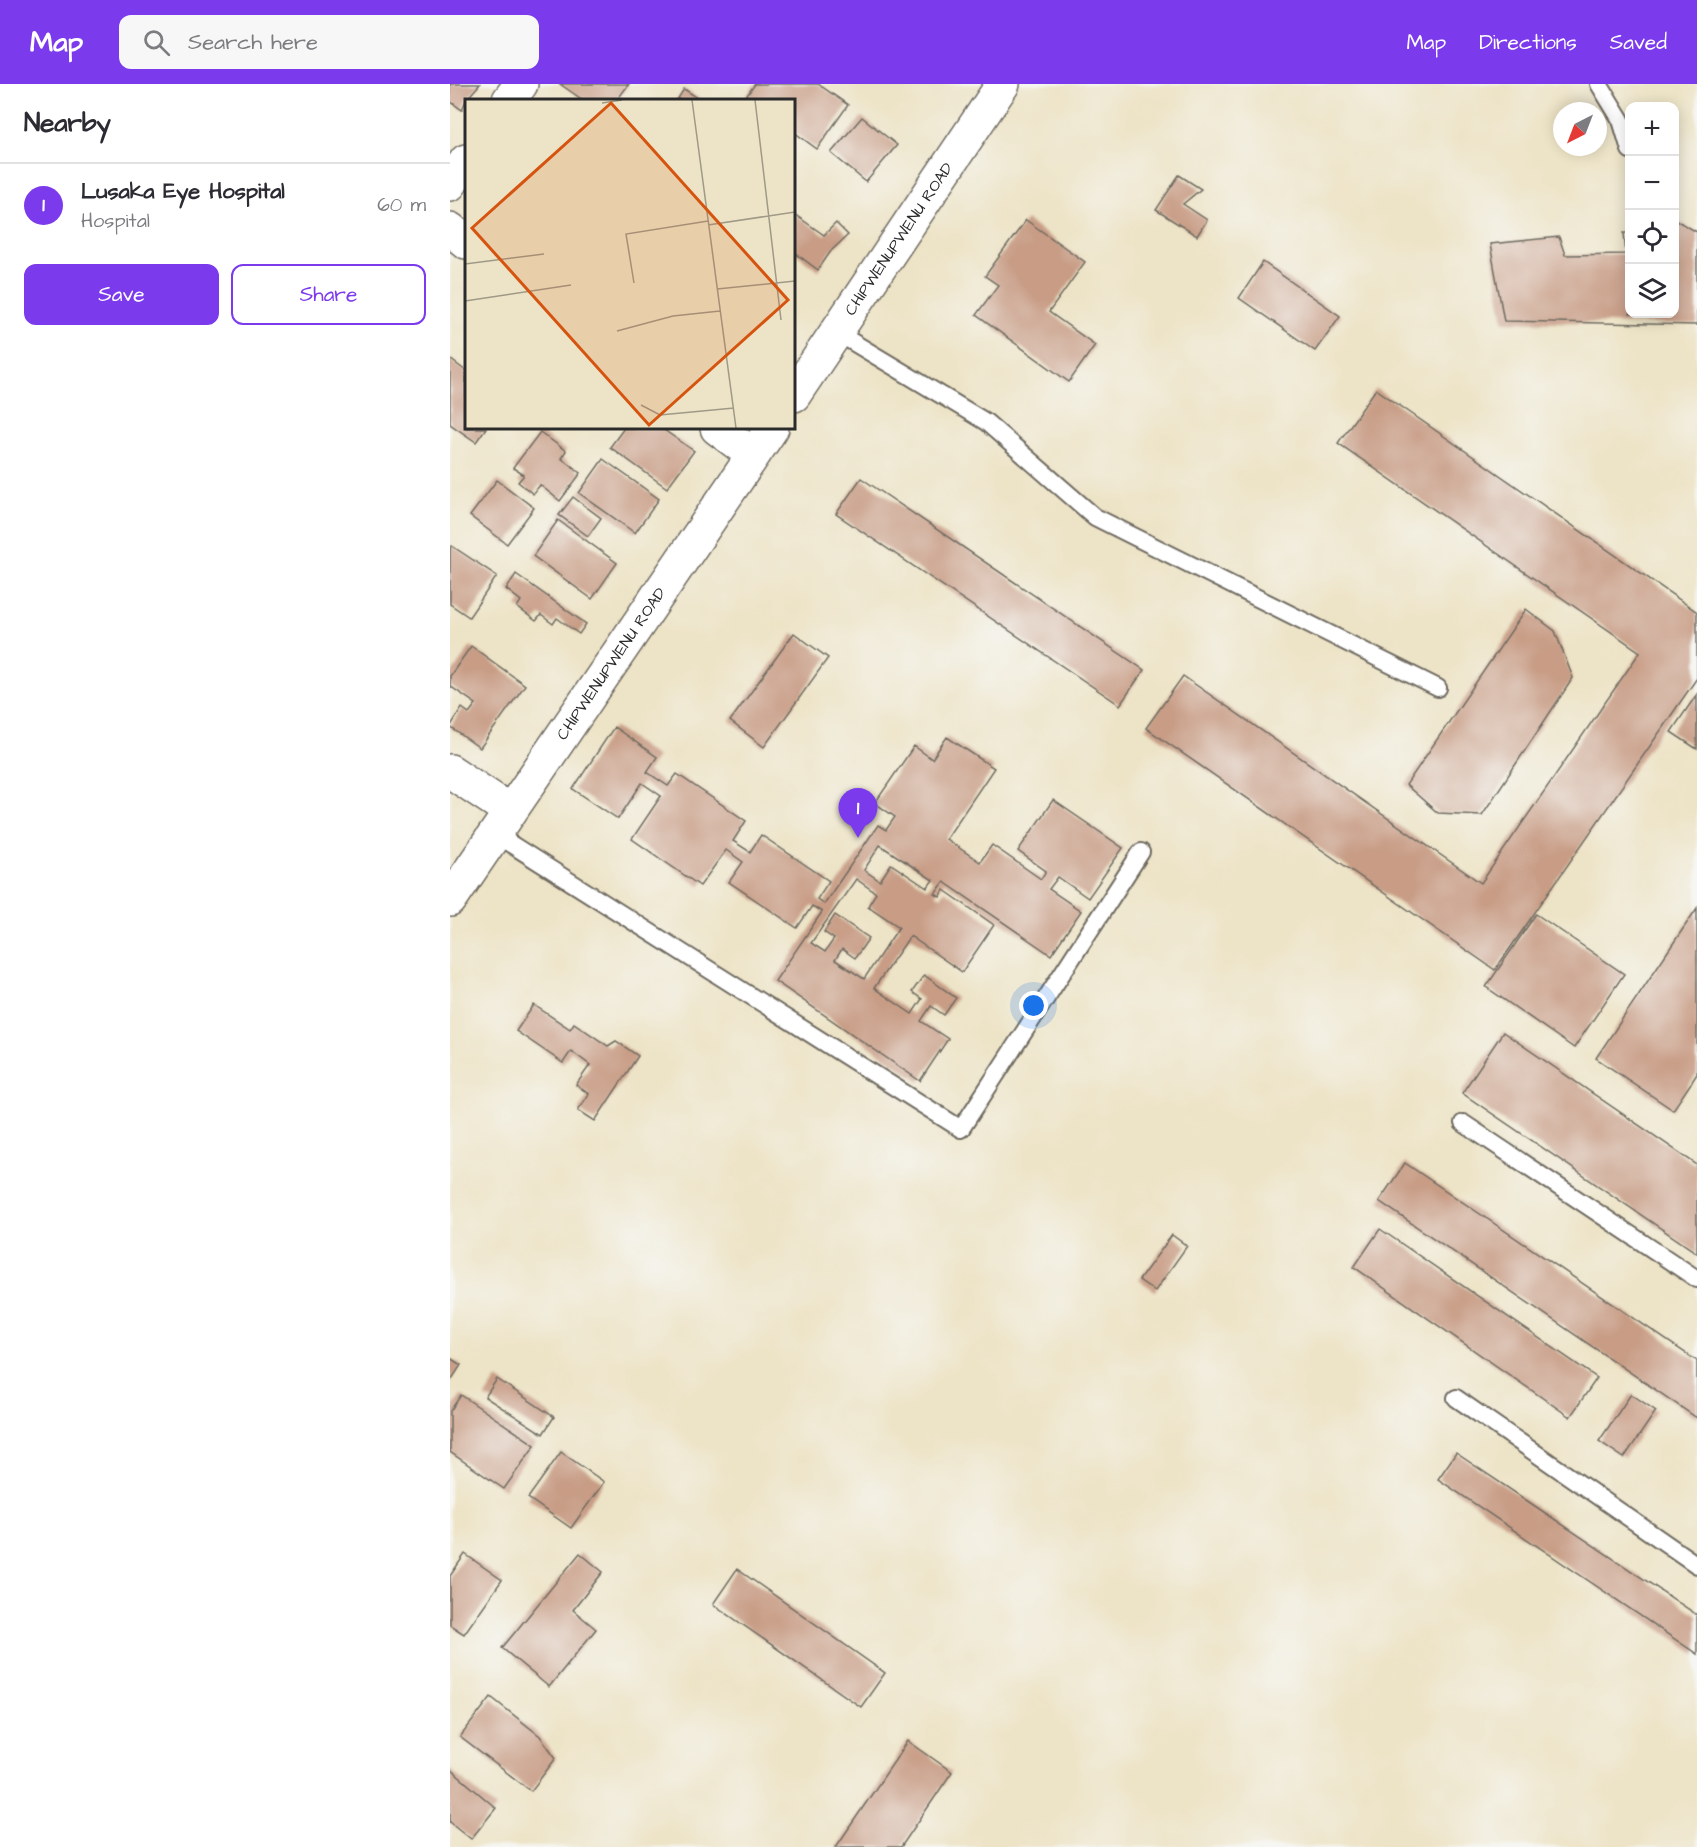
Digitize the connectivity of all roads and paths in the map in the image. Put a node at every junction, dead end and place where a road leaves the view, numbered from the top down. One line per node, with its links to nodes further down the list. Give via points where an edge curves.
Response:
1 (521, 84): 4 (street)
2 (1003, 84): 10 (street, CHIPWENUPWENU ROAD)
3 (1599, 84): 5 (lane, via 1621,120)
4 (510, 99)
5 (1625, 135)
6 (465, 162): 7 (street)
7 (450, 184)
8 (450, 229): 9 (street)
9 (465, 241)
10 (836, 332): 11 (street, CHIPWENUPWENU ROAD); 15 (lane, via 986,422 1095,517)
11 (795, 394)
12 (718, 429): 14 (street)
13 (771, 429): 14 (street, CHIPWENUPWENU ROAD)
14 (753, 455): 17 (street, CHIPWENUPWENU ROAD)
15 (1438, 688)
16 (450, 771): 17 (street)
17 (503, 822): 18 (lane, via 961,1129); 19 (street, CHIPWENUPWENU ROAD)
18 (1141, 852)
19 (450, 900)
20 (1463, 1124): 21 (lane)
21 (1697, 1279)
22 (1456, 1398): 23 (lane)
23 (1697, 1565)

